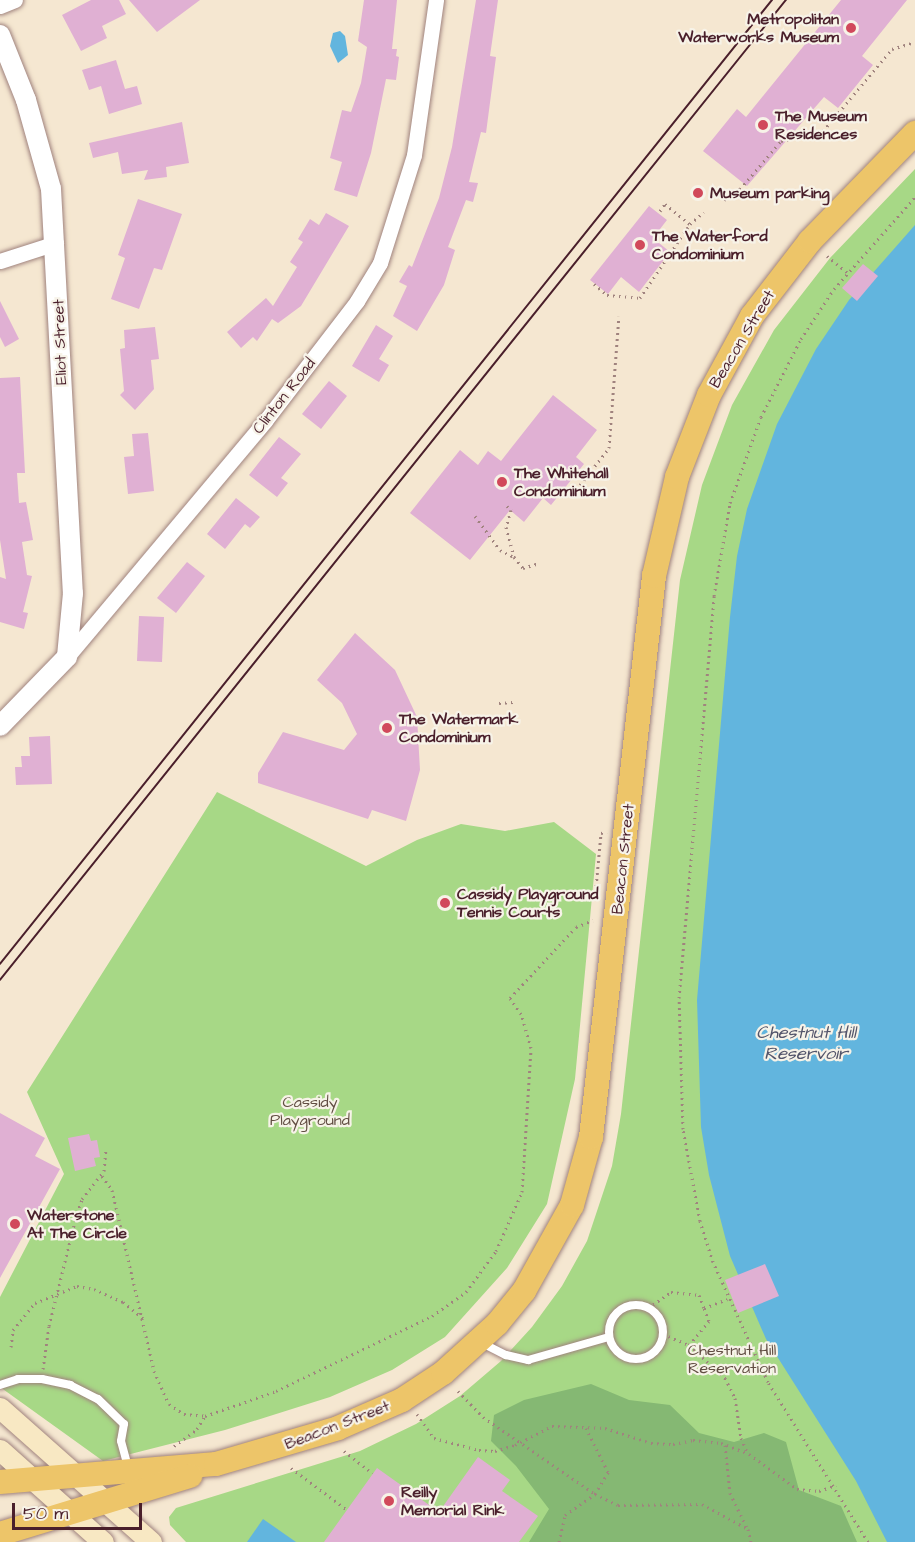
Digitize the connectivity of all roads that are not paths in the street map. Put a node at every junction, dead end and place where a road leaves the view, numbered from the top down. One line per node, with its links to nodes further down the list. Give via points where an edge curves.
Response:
1 (15, 0): 3 (street)
2 (436, 0): 8 (street, Clinton Road, via 414,155 380,263 357,301 265,421)
3 (0, 6)
4 (0, 35): 6 (street, Eliot Street, via 26,100 51,189)
5 (915, 133): 11 (main road, Beacon Street, via 810,241 771,289 721,368 687,447 668,507 654,576 587,1160 572,1205 537,1271)
6 (56, 243): 7 (street); 8 (street, Eliot Street, via 73,593)
7 (0, 261)
8 (67, 657): 9 (street, Clinton Road)
9 (0, 726)
10 (609, 1337): 10 (lane, via 621,1354 634,1359 654,1353 663,1335 658,1316 637,1305 620,1311 610,1325); 11 (lane, via 528,1360 506,1355)
11 (479, 1341): 15 (main road, Beacon Street, via 407,1397 338,1428)
12 (0, 1385): 16 (lane, via 18,1379 42,1379 85,1391 123,1423 121,1441)
13 (0, 1408): 17 (main road)
14 (0, 1450): 18 (main road)
15 (216, 1464): 16 (main road, Beacon Street); 20 (main road, Beacon Street, via 162,1487)
16 (129, 1471): 17 (main road, Beacon Street)
17 (77, 1474): 18 (main road, Beacon Street); 20 (main road)
18 (32, 1479): 19 (main road, Beacon Street); 21 (main road)
19 (0, 1482)
20 (108, 1502): 21 (main road, Beacon Street); 24 (main road)
21 (68, 1512): 22 (main road, Beacon Street); 23 (main road)
22 (0, 1534)
23 (103, 1542)
24 (151, 1542)

